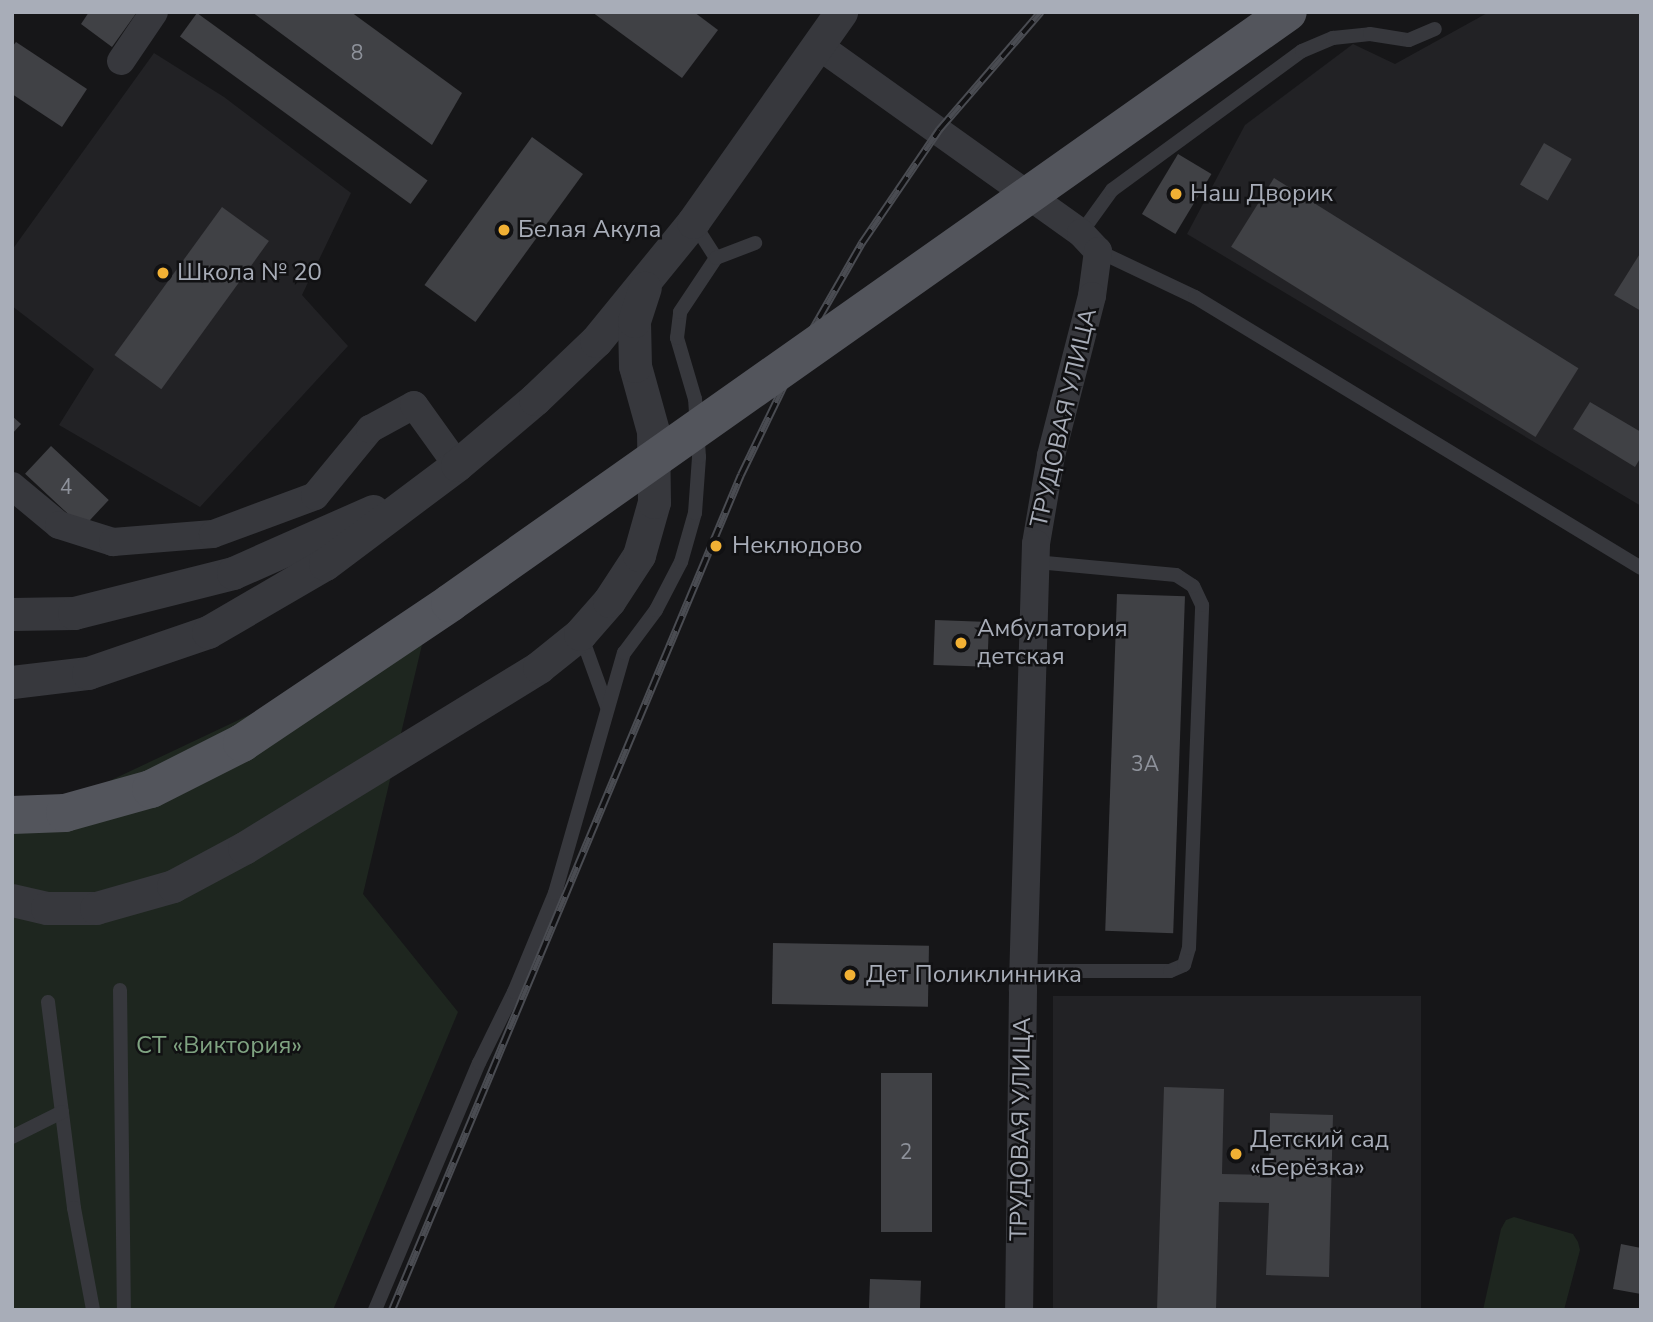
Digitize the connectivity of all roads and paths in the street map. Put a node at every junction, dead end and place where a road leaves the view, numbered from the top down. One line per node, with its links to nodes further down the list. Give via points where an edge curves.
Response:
1 (154, 12): 6 (street)
2 (840, 12): 5 (street)
3 (1288, 12): 21 (main road, bridge, via 450,603 242,743 150,789 65,813)
4 (1435, 29): 8 (lane, via 1409,40 1370,34 1333,38 1302,51 1112,190)
5 (820, 46): 7 (street); 8 (street)
6 (121, 61)
7 (693, 222): 10 (lane); 11 (street)
8 (1089, 242): 15 (street, ТРУДОВАЯ УЛИЦА, via 1092,296 1051,456); 16 (lane, via 1195,297)
9 (755, 243): 10 (lane)
10 (716, 258): 20 (lane, via 680,312 677,338 695,399 699,457 695,513 681,562 656,610 624,653)
11 (648, 279): 12 (street, via 596,341); 18 (street, via 634,321 635,366 653,431 654,502 639,555)
12 (457, 465): 13 (street, via 414,405 370,429 315,496 213,534 113,542 59,525); 14 (street)
13 (12, 486)
14 (425, 488): 17 (street, via 233,573 74,613); 19 (street, via 325,564 208,632 88,673)
15 (1035, 562): 23 (street, ТРУДОВАЯ УЛИЦА); 23 (lane, via 1176,575 1193,586 1202,605 1189,948 1184,965 1170,971)
16 (1641, 568)
17 (12, 614)
18 (580, 634): 20 (lane); 22 (street, via 539,667 244,848 173,886 96,908 47,908)
19 (12, 682)
20 (607, 707): 30 (lane, via 555,893)
21 (12, 815)
22 (12, 900)
23 (1024, 971): 31 (street, ТРУДОВАЯ УЛИЦА)
24 (120, 990): 28 (lane)
25 (48, 1002): 26 (lane)
26 (62, 1112): 27 (lane); 29 (lane)
27 (12, 1137)
28 (122, 1309)
29 (93, 1310)
30 (376, 1310)
31 (1019, 1310)

